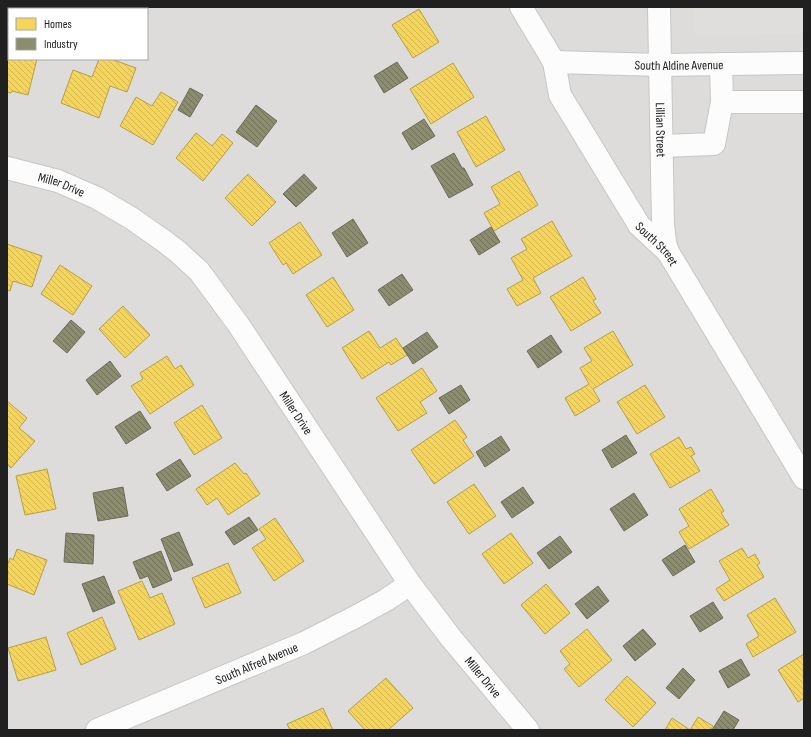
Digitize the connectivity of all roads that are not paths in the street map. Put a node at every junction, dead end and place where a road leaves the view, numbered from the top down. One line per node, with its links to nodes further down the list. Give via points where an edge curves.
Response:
1 (659, 7): 5 (street, Lillian Street)
2 (531, 11): 3 (street, South Street)
3 (554, 62): 5 (street, South Aldine Avenue); 11 (street, South Street, via 560,95 639,225)
4 (804, 63): 6 (street, South Aldine Avenue)
5 (661, 64): 6 (street, South Aldine Avenue); 9 (street, Lillian Street)
6 (721, 64): 7 (street)
7 (722, 102): 8 (street); 9 (street, via 714,144)
8 (804, 102)
9 (662, 146): 11 (street, Lillian Street, via 663,224)
10 (7, 168): 13 (street, Miller Drive, via 58,180 97,198 164,241 199,271 238,324)
11 (668, 252): 12 (street, South Street)
12 (804, 478)
13 (410, 584): 14 (street, South Alfred Avenue, via 386,600 304,643); 15 (street, Miller Drive, via 451,638)
14 (97, 730)
15 (528, 730)

